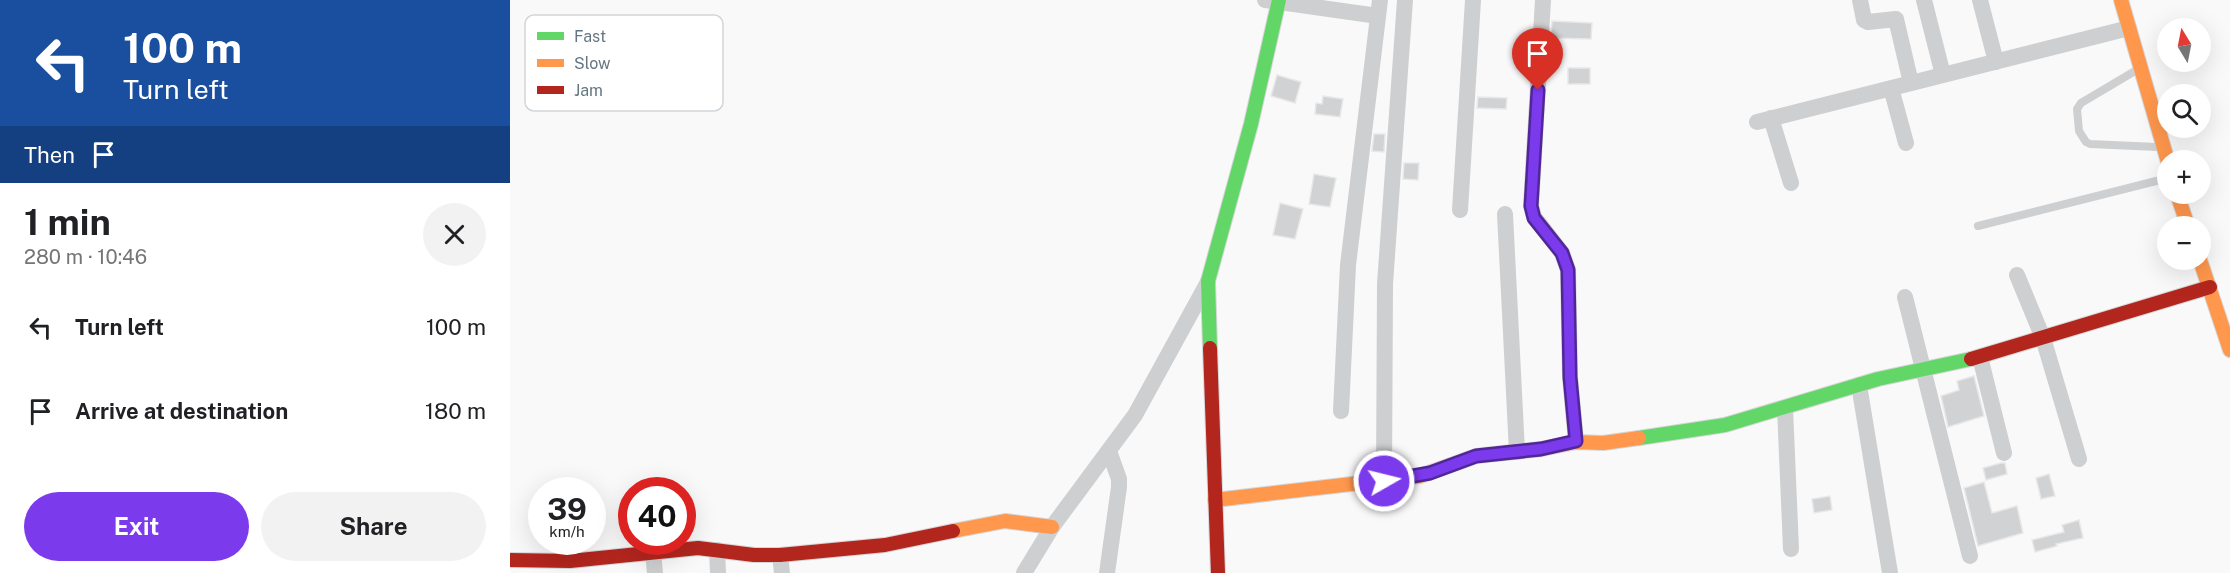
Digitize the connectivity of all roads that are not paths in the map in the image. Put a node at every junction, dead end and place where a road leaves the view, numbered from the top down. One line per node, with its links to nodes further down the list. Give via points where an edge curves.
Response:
1 (1405, 0): 41 (street, via 1385,284)
2 (1473, 0): 21 (street)
3 (1543, 0): 36 (street, via 1531,206 1534,218 1562,253 1568,270 1570,377)
4 (1860, 0): 14 (street, via 1864,20 1896,19)
5 (1924, 0): 13 (street)
6 (1980, 0): 11 (street)
7 (2121, 0): 10 (main road)
8 (1274, 1): 9 (street); 26 (main road, via 1251,123)
9 (1379, 8): 35 (street, via 1348,265)
10 (2129, 28): 11 (street); 12 (main road)
11 (1996, 62): 13 (street)
12 (2140, 68): 17 (main road); 17 (lane, via 2081,103 2076,114 2079,131 2090,144)
13 (1944, 75): 14 (street)
14 (1911, 83): 15 (street)
15 (1891, 88): 16 (street); 20 (street, via 1764,120)
16 (1906, 143)
17 (2163, 147): 18 (main road)
18 (2164, 150)
19 (2157, 181): 23 (lane)
20 (1791, 183)
21 (1460, 210)
22 (1505, 214): 38 (street)
23 (1978, 226)
24 (2204, 270): 27 (main road)
25 (2017, 275): 29 (street)
26 (1208, 281): 37 (street, via 1135,415); 42 (main road)
27 (2210, 287): 29 (main road); 30 (main road)
28 (1905, 297): 32 (street)
29 (2043, 338): 31 (main road); 40 (street)
30 (2230, 350)
31 (1980, 357): 32 (main road); 39 (street)
32 (1922, 369): 33 (main road); 50 (street)
33 (1859, 385): 34 (main road); 59 (street)
34 (1785, 408): 36 (main road, via 1725,425 1603,443); 45 (street)
35 (1341, 411)
36 (1576, 441): 38 (main road)
37 (1109, 451): 43 (street); 57 (street, via 1119,487)
38 (1516, 452): 41 (main road, via 1476,456 1430,473)
39 (2004, 453)
40 (2079, 459)
41 (1384, 481): 42 (main road)
42 (1215, 500): 58 (main road)
43 (1052, 527): 49 (main road, via 1005,521 885,545); 56 (street)
44 (696, 548): 46 (main road)
45 (1791, 549)
46 (717, 550): 49 (main road); 54 (street)
47 (637, 555): 52 (main road)
48 (653, 555): 53 (street)
49 (780, 555): 55 (street)
50 (1970, 556)
51 (510, 561): 52 (main road)
52 (573, 567)
53 (656, 573)
54 (718, 573)
55 (782, 573)
56 (1024, 573)
57 (1107, 573)
58 (1218, 573)
59 (1890, 573)

